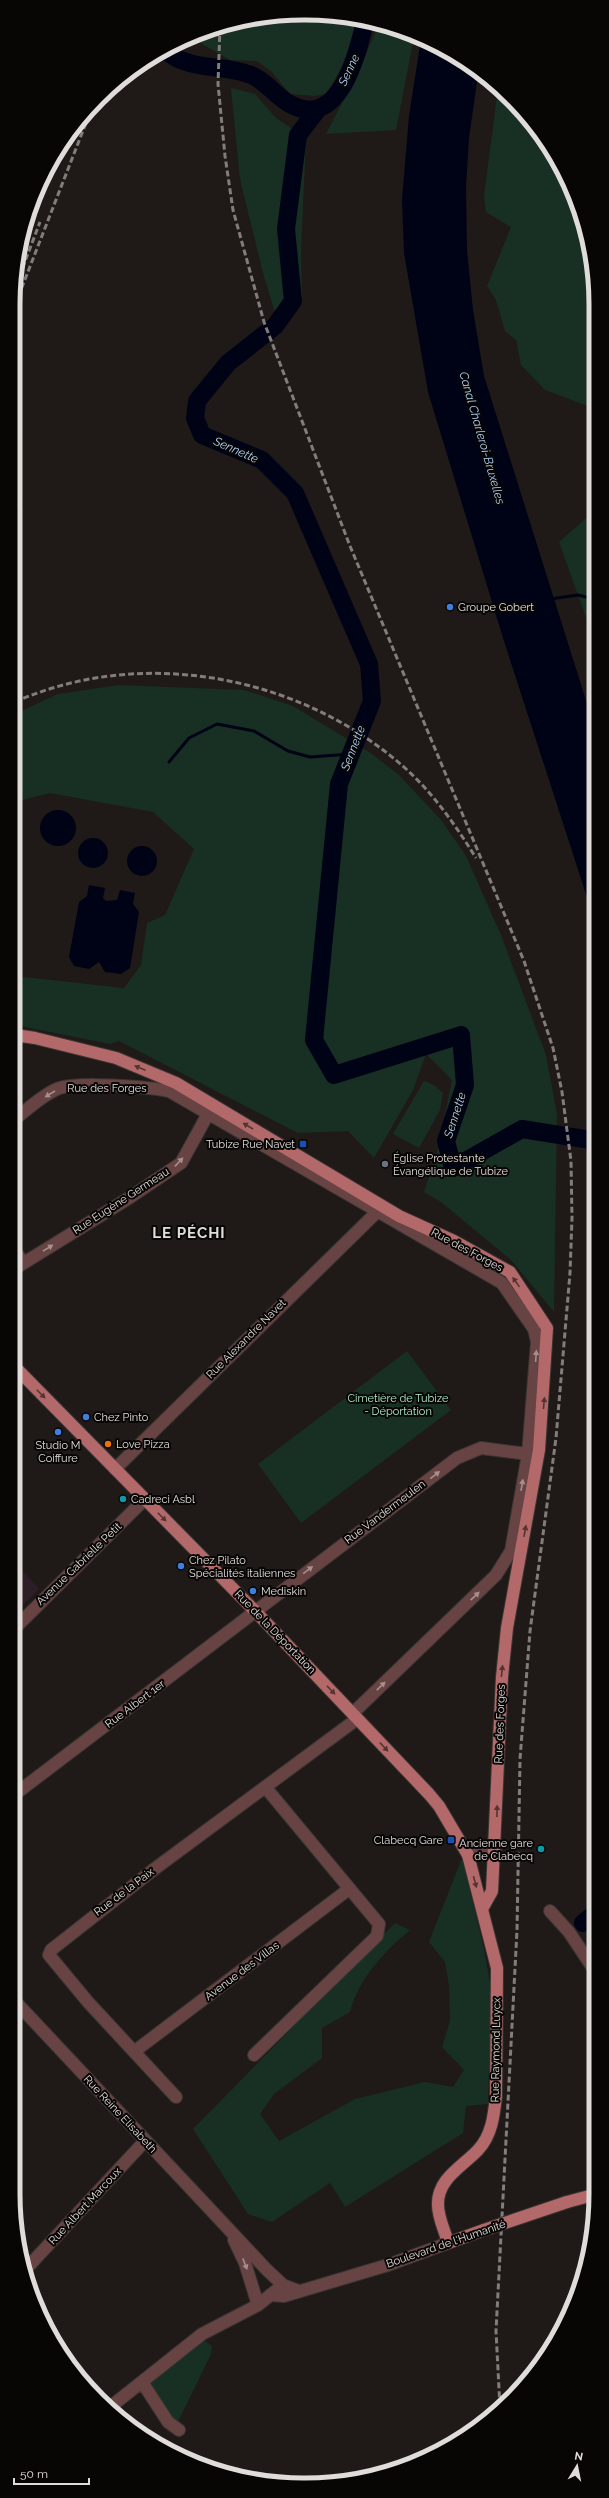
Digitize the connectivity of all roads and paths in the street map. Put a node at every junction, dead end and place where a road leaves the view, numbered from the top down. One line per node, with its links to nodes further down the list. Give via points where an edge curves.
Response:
1 (20, 1036): 2 (main road, Rue des Forges, one-way to 1, via 116,1058)
2 (176, 1083): 3 (street, Rue des Forges); 13 (main road, Rue des Forges, one-way to 2, via 539,1450 548,1342 547,1328 510,1272 454,1241 399,1216)
3 (184, 1098): 4 (street, Rue des Forges); 5 (street, Rue des Forges, one-way to 5, via 169,1091 138,1086 69,1086 57,1089)
4 (208, 1114): 6 (street, Rue des Forges); 7 (street, Rue Eugène Germeau, one-way to 4, via 181,1163)
5 (20, 1116)
6 (378, 1211): 9 (street, Rue des Forges, one-way to 6, via 536,1342 534,1329 502,1283); 10 (street, Rue Alexandre Navet)
7 (20, 1265)
8 (20, 1372): 10 (main road, Rue de la Déportation, one-way to 10)
9 (528, 1454): 12 (street, Rue des Forges, one-way to 9); 14 (street, Rue Vandermeulen, one-way to 9, via 457,1458 481,1448)
10 (115, 1469): 11 (main road, Rue de la Déportation)
11 (145, 1500): 14 (main road, Rue de la Déportation, one-way to 14); 15 (street, Avenue Gabrielle Petit)
12 (511, 1551): 13 (street); 16 (street, Rue des Forges, one-way to 12, via 496,1575)
13 (518, 1570): 19 (main road, Rue des Forges, one-way to 13, via 502,1677 507,1628)
14 (255, 1611): 16 (main road, Rue de la Déportation, one-way to 16); 18 (street, Rue Albert 1er, via 176,1674)
15 (20, 1623)
16 (355, 1716): 17 (street, Rue de la Paix); 20 (main road, Rue de la Déportation, one-way to 20, via 439,1806)
17 (266, 1788): 21 (street); 26 (street, Rue de la Paix, via 90,1918 51,1950 49,1955 88,2002)
18 (20, 1791)
19 (495, 1850): 20 (street, via 483,1856); 22 (main road, Rue des Forges, via 492,1891)
20 (468, 1855): 22 (main road, Rue Raymond Luycx, one-way to 22)
21 (348, 1889): 26 (street, Avenue des Villas); 27 (street, via 379,1924 377,1936)
22 (482, 1909): 32 (main road, Rue Raymond Luycx, via 497,1968 494,2113 490,2130 478,2150 458,2167 439,2192 438,2205)
23 (550, 1911): 24 (street, via 569,1932)
24 (589, 1961)
25 (20, 2007): 29 (street, Rue Reine Elisabeth)
26 (135, 2050): 28 (street, Rue de la Paix)
27 (254, 2055)
28 (176, 2098)
29 (145, 2141): 31 (street, Rue Reine Elisabeth); 33 (street, Rue Albert Marcoux)
30 (589, 2196): 32 (main road, Boulevard de l'Humanité, bridge)
31 (229, 2228): 34 (street, Rue Reine Elisabeth); 37 (street, Rue Reine Elisabeth, one-way to 37, via 245,2263)
32 (448, 2243): 35 (street, Boulevard de l'Humanité, via 388,2265)
33 (29, 2265)
34 (283, 2285): 35 (street); 36 (street)
35 (299, 2291): 36 (street, Boulevard de l'Humanité, via 284,2296)
36 (270, 2295): 37 (street)
37 (258, 2305): 38 (street, via 202,2334)
38 (142, 2382): 39 (street); 40 (street, via 168,2422)
39 (114, 2404)
40 (179, 2430)

